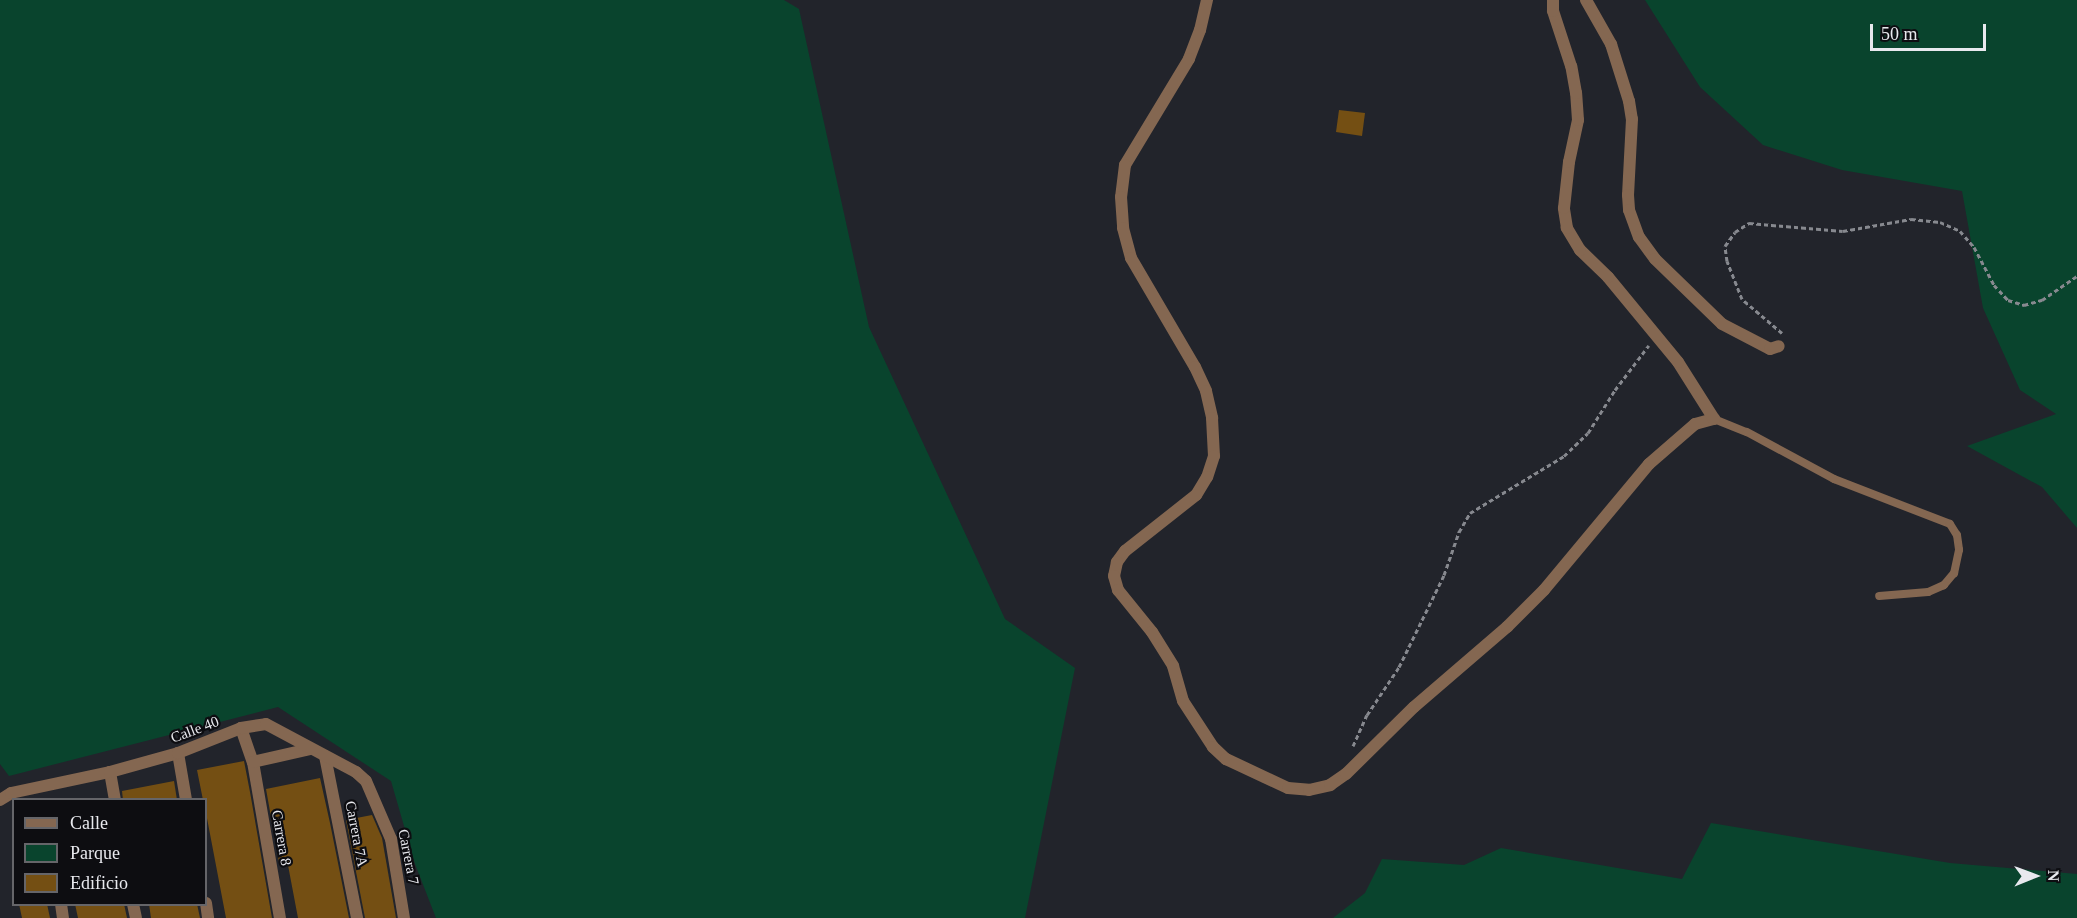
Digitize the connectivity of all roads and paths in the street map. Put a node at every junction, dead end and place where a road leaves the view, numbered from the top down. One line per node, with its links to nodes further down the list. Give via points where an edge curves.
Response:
1 (1208, 0): 14 (street, via 1189,59 1125,165 1121,197 1126,243 1137,272 1206,391 1214,456 1196,495 1120,556 1115,569 1116,583 1173,666 1192,717 1226,759 1299,790 1329,785)
2 (1553, 0): 5 (street, via 1577,102 1578,120 1564,208 1567,228 1580,250 1608,277)
3 (1586, 0): 6 (street, via 1611,44 1629,101 1629,210 1639,237 1654,259 1722,324 1770,349)
4 (2077, 276): 6 (path, via 2042,300 2024,305 2008,300 1994,285 1974,247 1960,231 1940,222 1911,219 1843,231 1749,223 1735,232 1725,246 1727,261 1742,299 1782,333 1785,342)
5 (1656, 337): 7 (street, via 1678,362); 14 (path, via 1615,390 1604,411 1564,456 1470,513 1400,667 1355,739)
6 (1779, 346)
7 (1714, 419): 8 (lane, via 1747,432 1834,479 1950,524 1957,535 1959,550 1954,573 1944,585 1928,592); 14 (street, via 1695,424 1649,464 1524,611 1414,707)
8 (1879, 596)
9 (241, 728): 10 (street, Calle 40, via 266,724); 11 (street, Calle 40); 13 (street, Carrera 8)
10 (310, 749): 12 (street, Calle 40); 13 (street)
11 (178, 753): 15 (street, Calle 40); 18 (street)
12 (325, 756): 20 (street, Calle 40, via 361,776); 22 (street, Carrera 7A)
13 (253, 762): 21 (street, Carrera 8)
14 (1355, 765)
15 (110, 772): 16 (street, Calle 40); 17 (street)
16 (41, 794): 19 (street, Calle 40, via 11,793)
17 (115, 798)
18 (186, 798)
19 (0, 800)
20 (377, 803): 23 (street, Carrera 7, via 391,839)
21 (280, 918)
22 (357, 918)
23 (404, 918)

